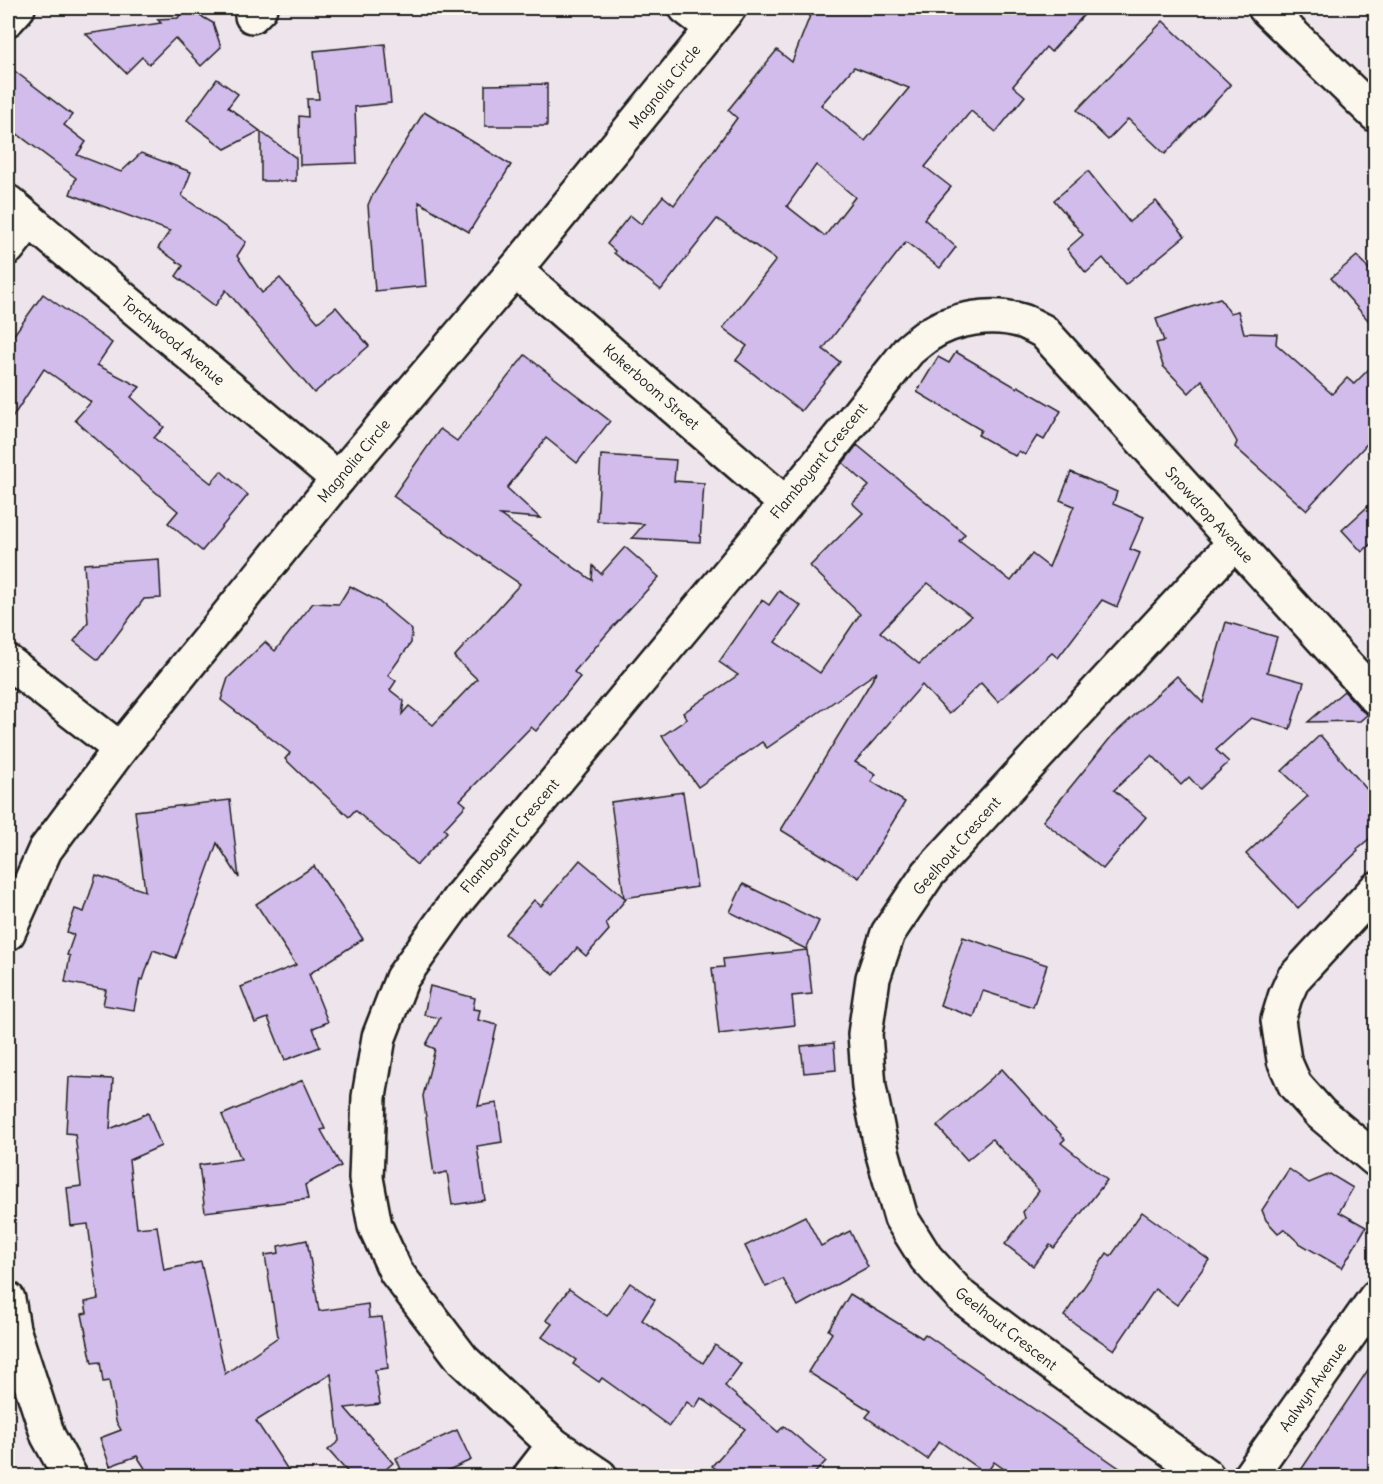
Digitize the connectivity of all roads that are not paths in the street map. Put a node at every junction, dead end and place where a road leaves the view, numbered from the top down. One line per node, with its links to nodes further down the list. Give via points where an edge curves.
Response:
1 (18, 8): 5 (street)
2 (686, 8): 4 (street)
3 (1265, 8): 6 (street)
4 (721, 18): 9 (street, Magnolia Circle)
5 (8, 19)
6 (1376, 115)
7 (19, 212): 8 (street); 11 (street, Torchwood Avenue)
8 (8, 248)
9 (515, 270): 11 (street, Magnolia Circle); 12 (street, Kokerboom Street)
10 (1043, 331): 12 (street, Flamboyant Crescent, via 1022,321 997,317 974,318 929,334 909,350); 13 (street, Snowdrop Avenue)
11 (338, 479): 16 (street, Magnolia Circle)
12 (786, 504): 22 (street, Flamboyant Crescent, via 460,897 402,978 379,1037 369,1097 366,1178 375,1226 396,1272 463,1360)
13 (1234, 543): 15 (street, Snowdrop Avenue); 26 (street, Geelhout Crescent, via 928,874 888,933 873,978 865,1034 869,1087 882,1151 901,1218 926,1258 970,1303)
14 (8, 662): 16 (street)
15 (1376, 698)
16 (120, 749): 18 (street, Magnolia Circle, via 45,850)
17 (1376, 889): 19 (street, via 1293,979 1278,1020 1284,1060 1295,1085 1320,1113)
18 (8, 933)
19 (1376, 1160)
20 (1376, 1297): 27 (street, Aalwyn Avenue)
21 (8, 1299): 23 (street, via 13,1329 48,1436)
22 (554, 1444): 24 (street); 25 (street, Flamboyant Crescent)
23 (70, 1476)
24 (530, 1476)
25 (600, 1476)
26 (1207, 1476)
27 (1250, 1476)

